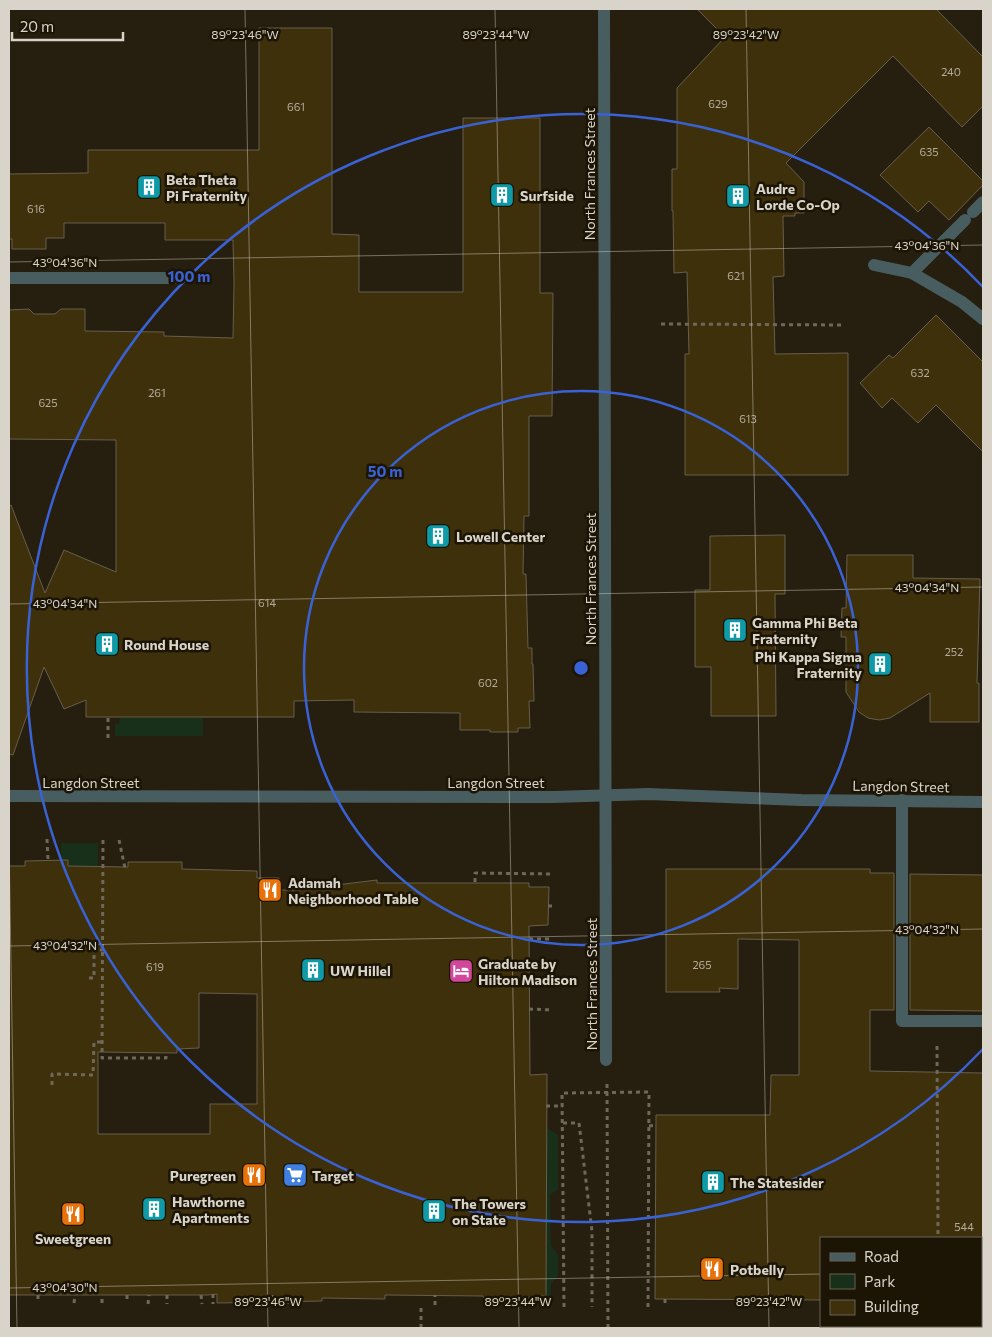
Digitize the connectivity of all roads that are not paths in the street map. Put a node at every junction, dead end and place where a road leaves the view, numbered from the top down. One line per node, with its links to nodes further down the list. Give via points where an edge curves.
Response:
1 (604, 9): 9 (street, North Frances Street)
2 (983, 202): 4 (street)
3 (874, 265): 4 (street)
4 (912, 274): 7 (street, via 962,302)
5 (9, 278): 6 (street)
6 (179, 278)
7 (983, 319)
8 (9, 796): 9 (street, Langdon Street)
9 (605, 796): 10 (street, Langdon Street, via 648,794); 13 (street, North Frances Street)
10 (902, 800): 11 (street, Langdon Street); 12 (street, via 902,1021)
11 (983, 802)
12 (983, 1021)
13 (606, 1060)

